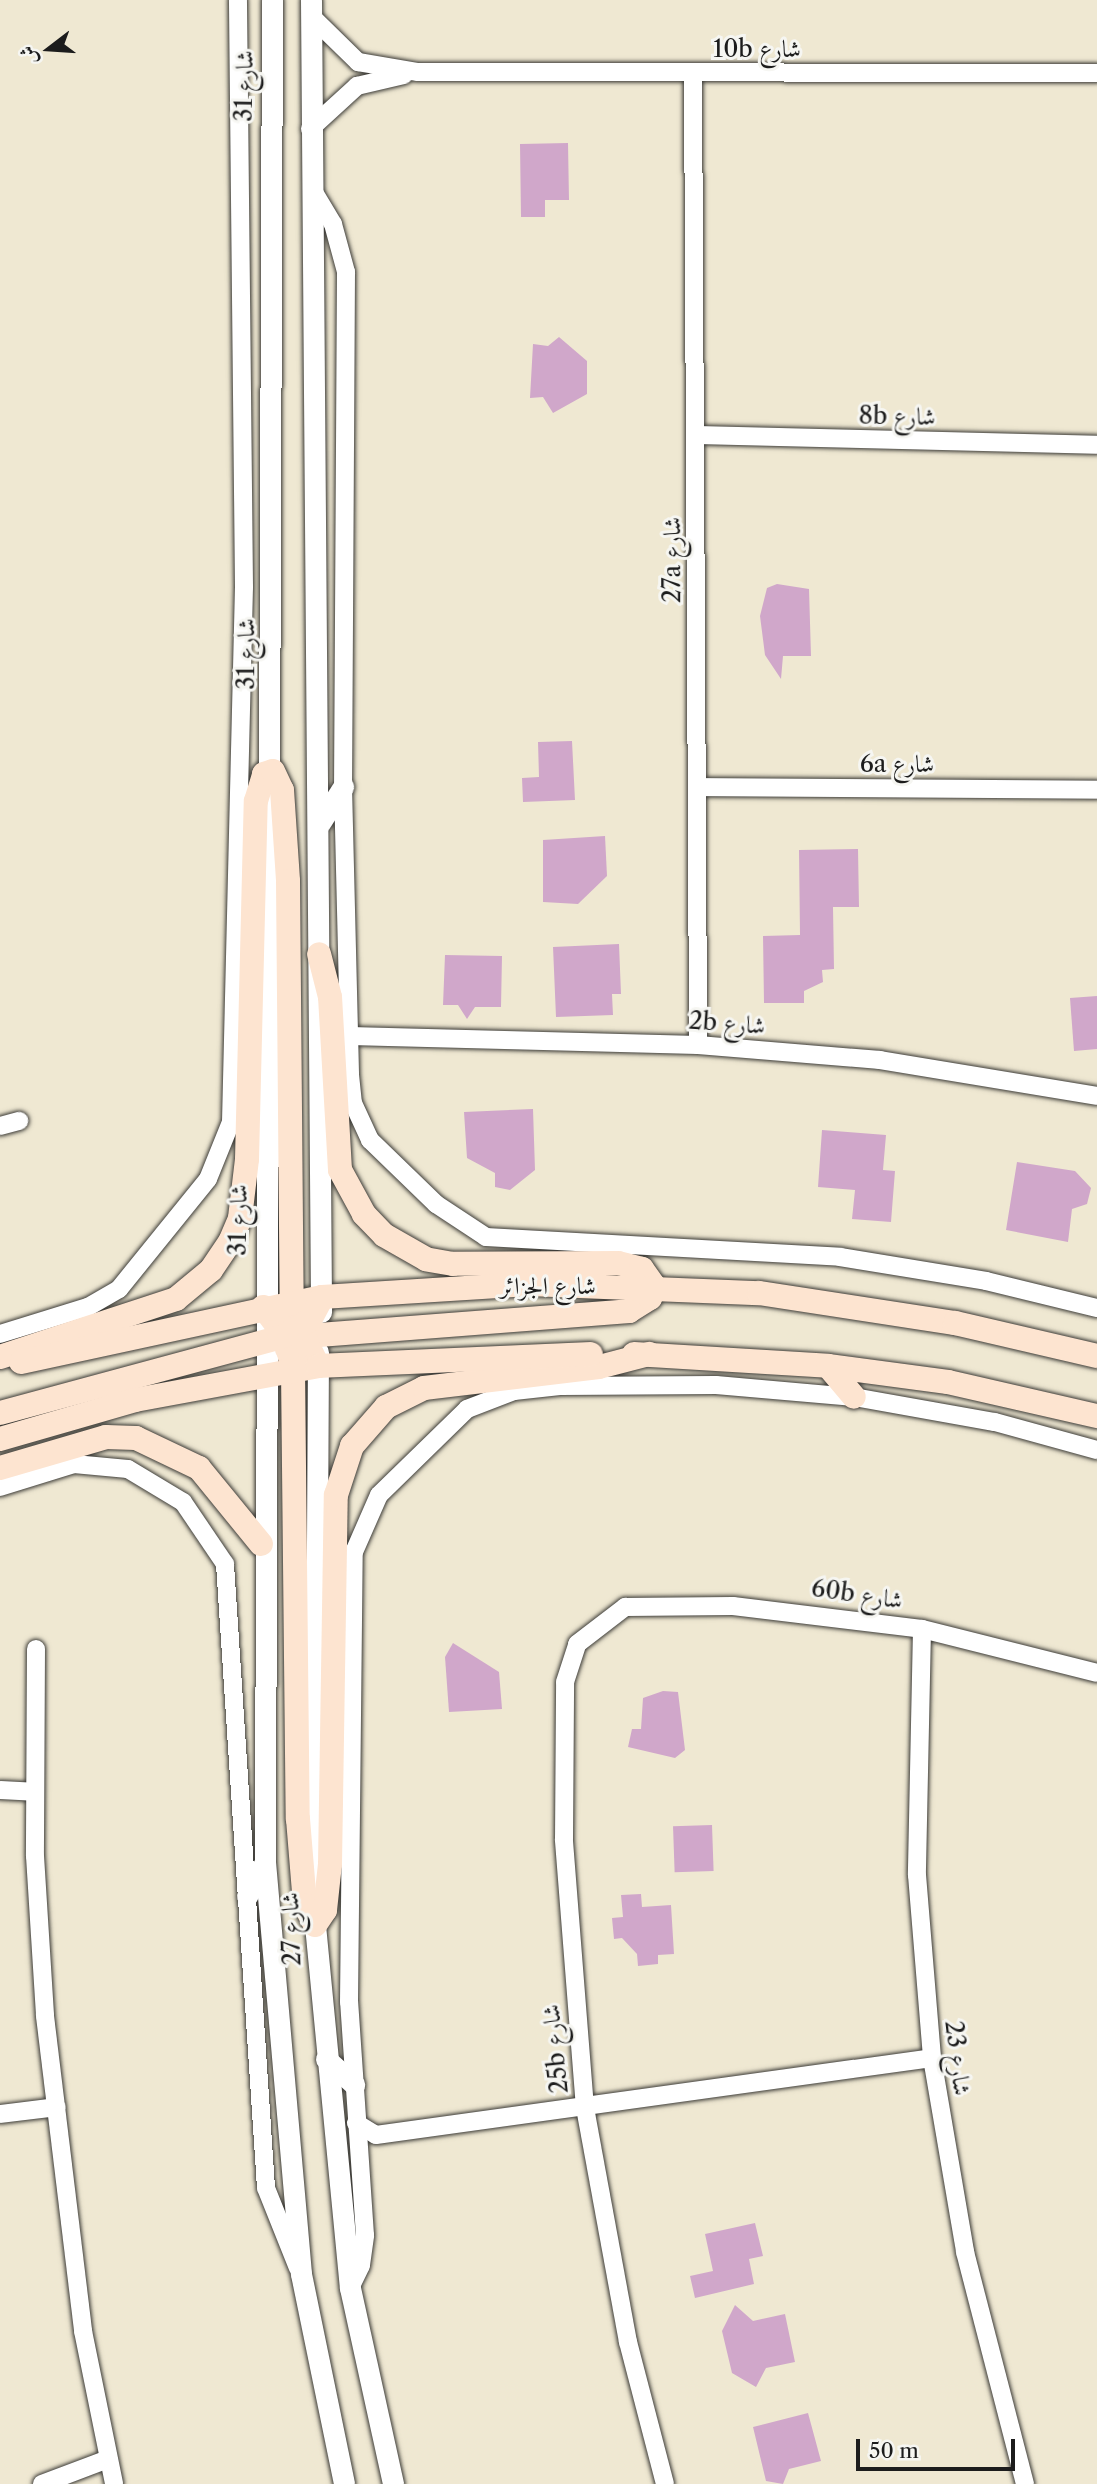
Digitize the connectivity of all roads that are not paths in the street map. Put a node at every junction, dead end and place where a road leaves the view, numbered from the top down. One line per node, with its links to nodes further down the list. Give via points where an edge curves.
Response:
1 (238, 0): 27 (street, via 244,587 231,1122 208,1179 119,1289 88,1307)
2 (272, 0): 11 (street, شارع 31)
3 (311, 8): 4 (street, 10b شارع, via 358,62); 7 (street)
4 (418, 72): 6 (street, 10b شارع); 7 (street, 10b شارع, via 357,86)
5 (1097, 72): 6 (street, 10b شارع)
6 (692, 74): 9 (street, 27a شارع)
7 (310, 129): 8 (street)
8 (312, 189): 12 (street, via 339,239 346,280); 15 (street)
9 (696, 435): 10 (street, 8b شارع); 13 (street, 27a شارع)
10 (1097, 445)
11 (273, 771): 24 (main road, via 282,790 288,881); 25 (street, شارع 31); 31 (main road, via 264,774 256,801 247,1159 240,1218 230,1242 211,1270 176,1299)
12 (343, 787): 15 (street); 17 (street)
13 (697, 787): 14 (street, 6a شارع); 18 (street, 27a شارع)
14 (1097, 790)
15 (320, 823): 16 (street)
16 (319, 954): 22 (main road, via 330,997 340,1170 364,1214 384,1234 426,1259 453,1264 618,1263 642,1269); 23 (street)
17 (350, 1037): 18 (street, 2b شارع); 26 (street, via 352,1103 370,1140 436,1205 485,1237 840,1257 986,1281)
18 (698, 1045): 19 (street, 2b شارع, via 923,1065)
19 (1097, 1096)
20 (19, 1121): 21 (street)
21 (0, 1126)
22 (654, 1286): 23 (main road, شارع الجزائر, via 530,1284); 28 (main road, via 641,1307 618,1313); 30 (main road, شارع الجزائر, via 845,1304)
23 (322, 1297): 24 (main road, شارع الجزائر); 28 (main road)
24 (292, 1302): 25 (main road, شارع الجزائر); 28 (main road)
25 (263, 1307): 28 (main road); 34 (main road, شارع الجزائر)
26 (1097, 1308)
27 (0, 1334)
28 (292, 1343): 32 (main road); 35 (main road); 37 (main road); 52 (main road, via 298,1819 305,1905)
29 (649, 1354): 32 (main road); 33 (main road); 52 (main road, via 599,1367 424,1388 386,1408 352,1446 336,1494 330,1864 325,1910)
30 (1097, 1356)
31 (0, 1357)
32 (318, 1366): 52 (street, شارع 27)
33 (828, 1366): 36 (main road); 38 (main road, via 948,1382)
34 (0, 1367)
35 (262, 1374): 39 (main road); 43 (street, شارع 27)
36 (854, 1397): 40 (street, via 995,1422); 55 (street, via 716,1385 514,1391 458,1416 370,1508 354,1552)
37 (0, 1413)
38 (1097, 1416)
39 (0, 1438)
40 (1097, 1450)
41 (0, 1468): 43 (main road, via 106,1437 136,1438 199,1468)
42 (0, 1487): 51 (street, via 74,1464 128,1469 183,1502 216,1544 229,1587)
43 (261, 1544): 50 (street, شارع 27)
44 (607, 1616): 45 (street, 60b شارع, via 666,1603 800,1611); 57 (street, 25b شارع, via 577,1644 565,1682 564,1839)
45 (922, 1629): 47 (street, 60b شارع); 53 (street, شارع 23, via 917,1875)
46 (36, 1649): 49 (street)
47 (1097, 1672)
48 (0, 1790): 49 (street)
49 (34, 1791): 56 (street, via 38,1936)
50 (265, 1862): 51 (street); 60 (street, شارع 27)
51 (247, 1896): 60 (street, via 266,2188 274,2220)
52 (316, 1925): 54 (street, شارع 27)
53 (932, 2058): 57 (street); 68 (street, شارع 23, via 965,2252)
54 (326, 2059): 55 (street); 61 (street, شارع 27)
55 (354, 2084): 59 (street)
56 (57, 2106): 58 (street); 62 (street, via 83,2331)
57 (585, 2108): 59 (street, via 376,2136); 67 (street, 25b شارع, via 628,2342)
58 (0, 2114)
59 (356, 2123): 61 (street, via 365,2250)
60 (301, 2274): 65 (street, شارع 27)
61 (350, 2288): 66 (street, شارع 27)
62 (108, 2459): 63 (street); 64 (street)
63 (42, 2484)
64 (114, 2484)
65 (344, 2484)
66 (393, 2484)
67 (664, 2484)
68 (1025, 2484)

